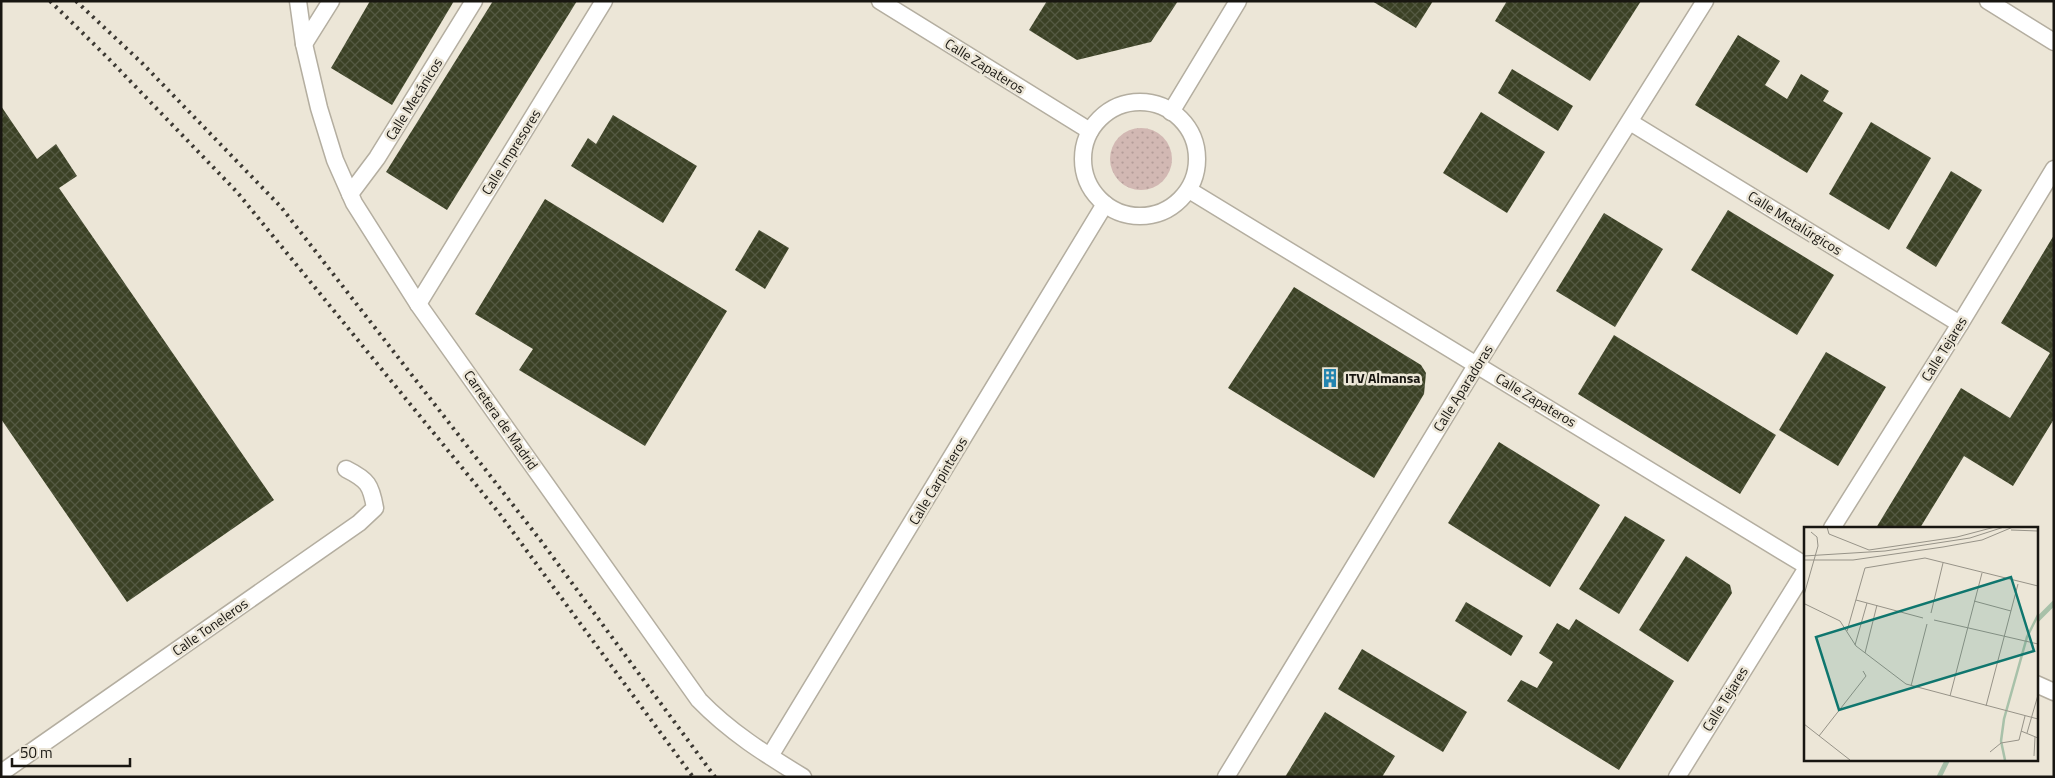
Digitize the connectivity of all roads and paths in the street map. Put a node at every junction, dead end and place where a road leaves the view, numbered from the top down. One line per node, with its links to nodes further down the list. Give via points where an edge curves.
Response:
1 (298, 1): 10 (street, Carretera de Madrid)
2 (331, 1): 10 (street)
3 (474, 1): 16 (street, Calle Mecánicos, via 377,158)
4 (604, 1): 18 (street, Calle Impresores)
5 (880, 1): 13 (street, Calle Zapateros)
6 (1238, 1): 11 (street)
7 (1705, 1): 12 (street, Calle Aparadoras)
8 (1988, 1): 9 (street)
9 (2054, 42)
10 (304, 44): 16 (street, Carretera de Madrid, via 319,108 335,160)
11 (1171, 112): 13 (street, via 1157,104 1137,102 1118,106 1102,116); 15 (street, via 1186,125 1198,157 1196,174)
12 (1630, 122): 19 (street, Calle Metalúrgicos); 20 (street, Calle Aparadoras)
13 (1090, 131): 17 (street, via 1084,147 1086,178)
14 (2054, 169): 19 (street, Calle Tejares)
15 (1189, 190): 17 (street, via 1176,204 1159,213 1141,216 1122,213); 20 (street, Calle Zapateros)
16 (350, 194): 18 (street, Carretera de Madrid)
17 (1105, 204): 25 (street, Calle Carpinteros)
18 (418, 304): 25 (street, Carretera de Madrid, via 699,700 721,722)
19 (1960, 324): 22 (street, Calle Tejares)
20 (1477, 364): 23 (street, Calle Zapateros); 28 (street, Calle Aparadoras)
21 (346, 469): 26 (street, Calle Toneleros, via 372,488 375,508 359,523)
22 (1833, 527)
23 (1804, 564)
24 (1804, 573): 29 (street, Calle Tejares)
25 (770, 756): 27 (street, Carretera de Madrid)
26 (1, 773)
27 (803, 777)
28 (1226, 777)
29 (1677, 777)

